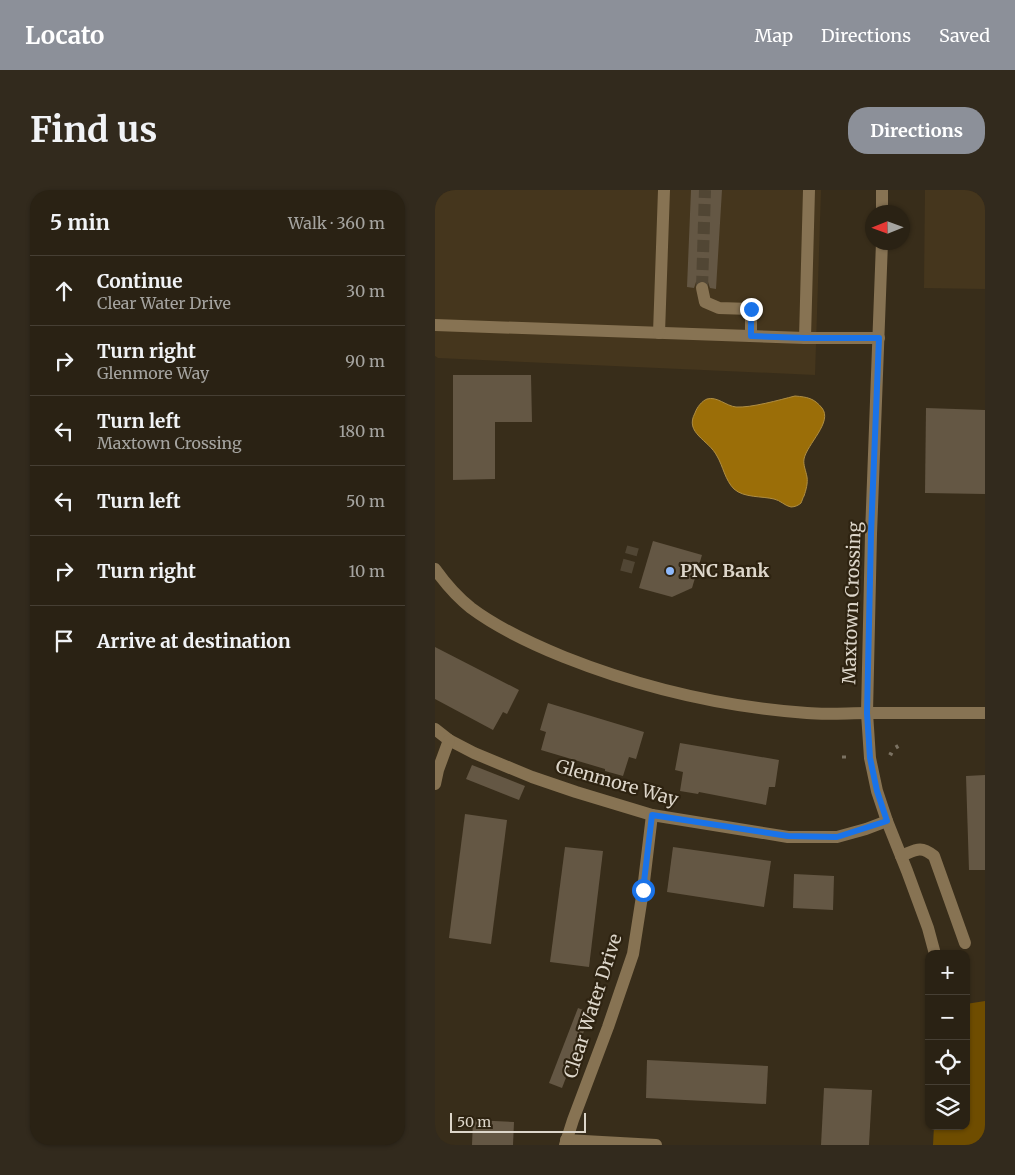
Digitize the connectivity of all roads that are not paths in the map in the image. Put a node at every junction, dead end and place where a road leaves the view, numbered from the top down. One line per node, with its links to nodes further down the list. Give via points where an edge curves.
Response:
1 (664, 190): 8 (street)
2 (809, 190): 10 (street)
3 (881, 190): 4 (street)
4 (882, 205)
5 (882, 250): 11 (street, Maxtown Crossing)
6 (702, 288): 9 (street, via 705,302 719,308 751,309)
7 (435, 325): 8 (street)
8 (659, 333): 9 (street)
9 (751, 336): 10 (street)
10 (805, 338): 11 (street)
11 (879, 338): 13 (street, Maxtown Crossing)
12 (435, 569): 13 (street, via 469,607 493,624 593,668 646,685 753,708 809,713)
13 (867, 713): 14 (street); 19 (street, Maxtown Crossing, via 870,758)
14 (985, 714)
15 (435, 729): 16 (street, Glenmore Way)
16 (449, 740): 17 (street); 18 (street, Glenmore Way, via 532,777)
17 (435, 784)
18 (652, 815): 19 (street, Glenmore Way, via 788,836 837,837); 23 (street, Clear Water Drive, via 633,954)
19 (887, 821): 20 (street, Maxtown Crossing)
20 (901, 856): 21 (street, via 925,849 934,856); 22 (street, Maxtown Crossing)
21 (965, 943)
22 (934, 950)
23 (565, 1143): 24 (street)
24 (655, 1145)

